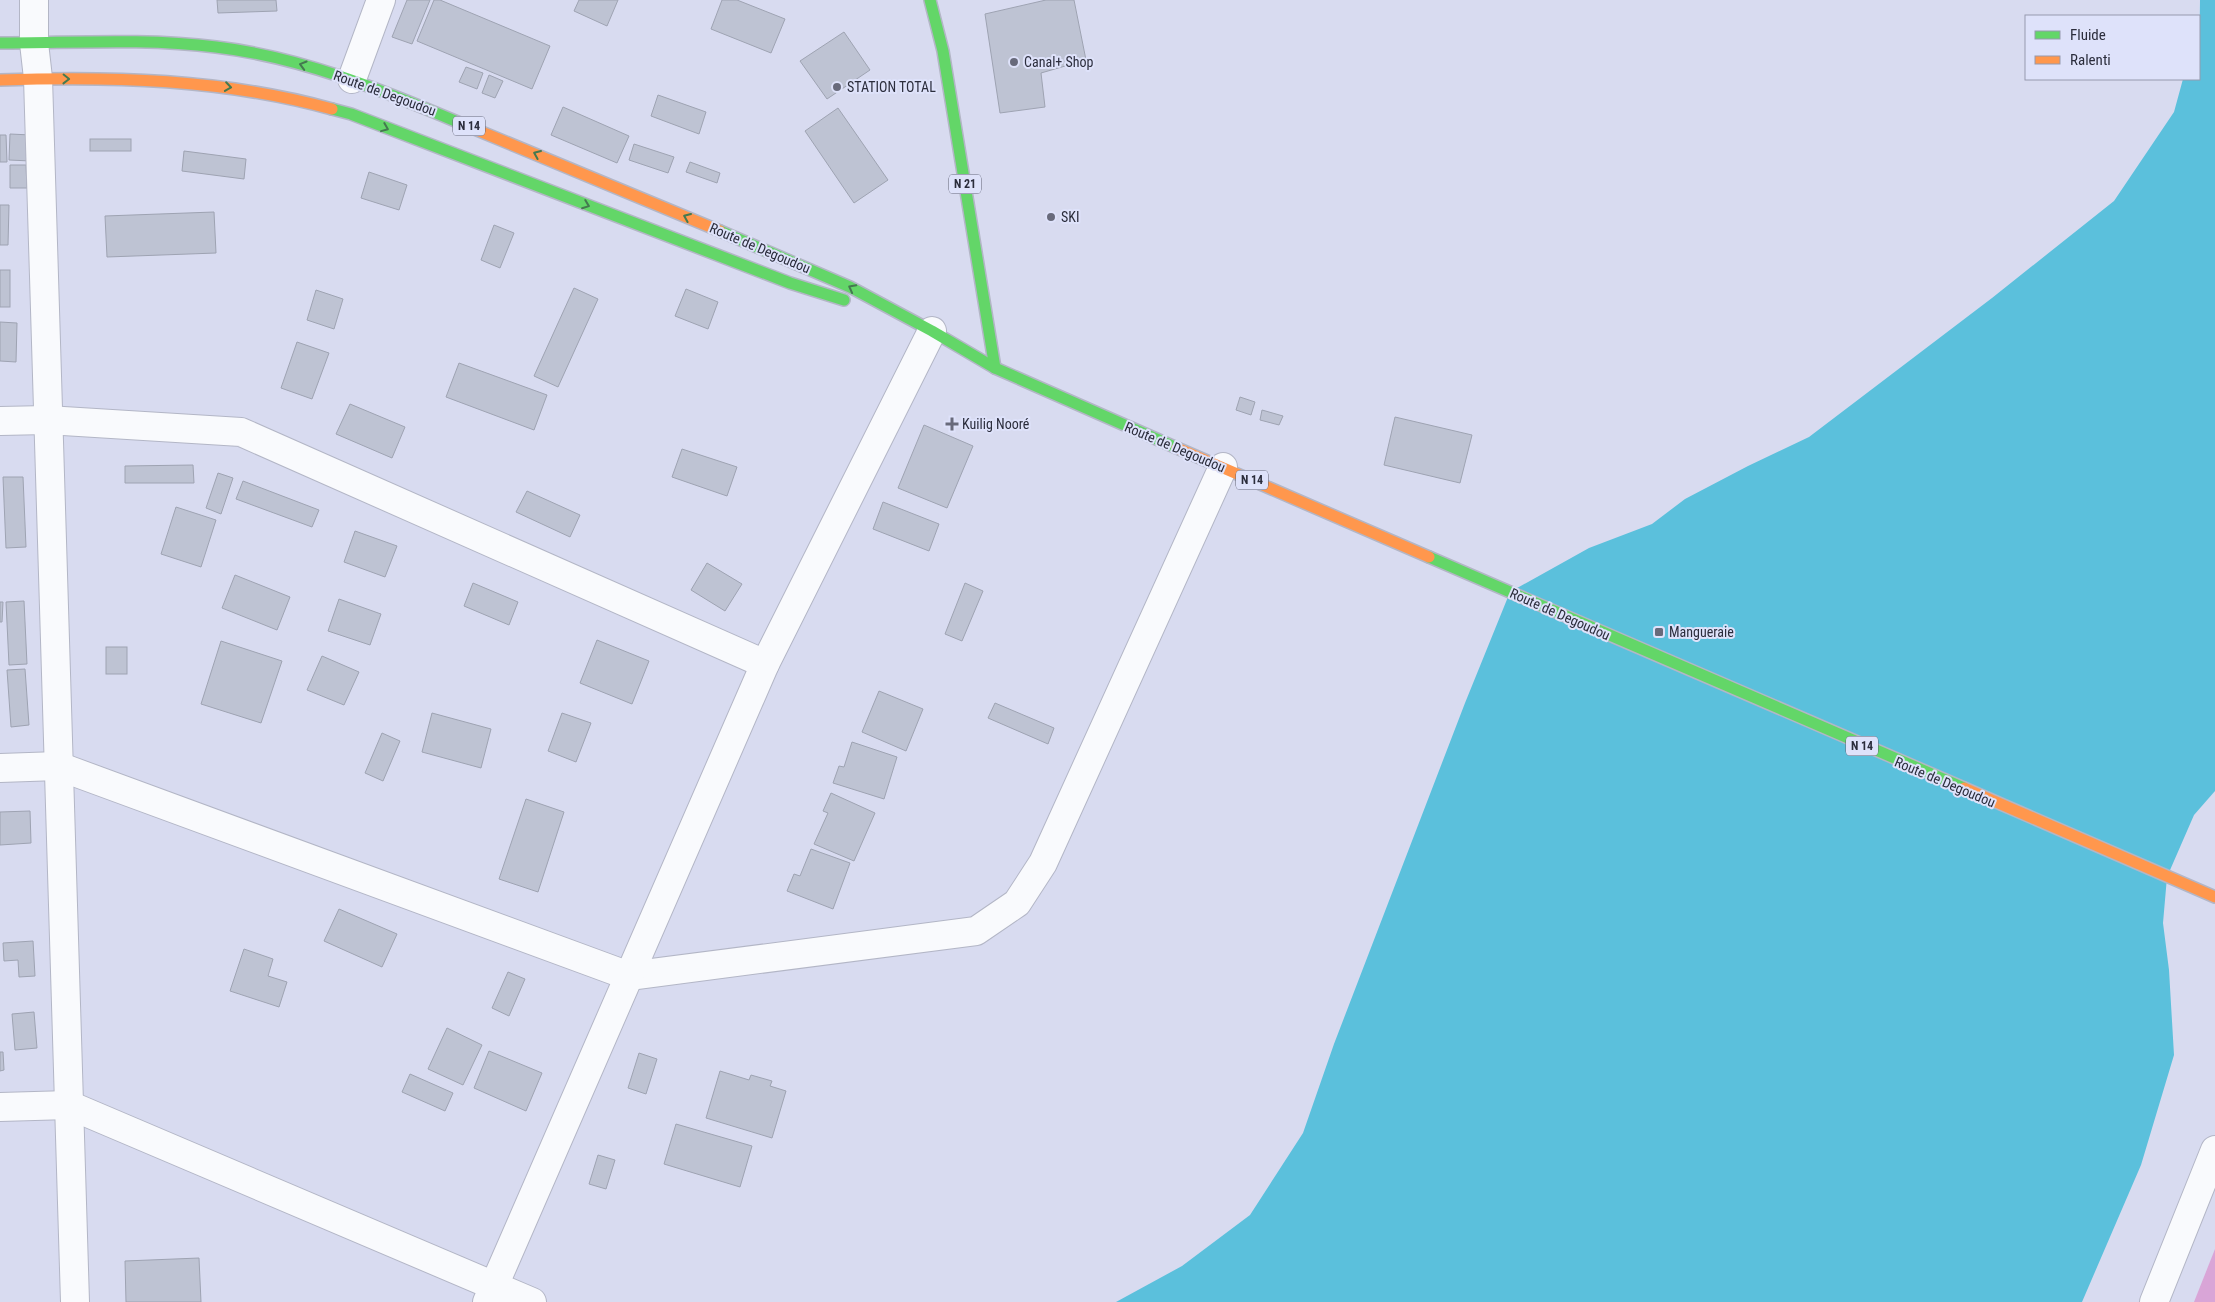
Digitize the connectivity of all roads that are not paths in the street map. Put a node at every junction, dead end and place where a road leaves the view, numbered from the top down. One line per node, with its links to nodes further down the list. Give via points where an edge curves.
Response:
1 (34, 0): 5 (street)
2 (381, 0): 7 (street)
3 (930, 0): 10 (main road, N 21, via 943,51)
4 (0, 43): 5 (main road, Route de Degoudou / N 14)
5 (34, 43): 6 (street); 7 (main road, Route de Degoudou / N 14, one-way to 5, via 286,60 192,44)
6 (38, 78): 8 (main road, Route de Degoudou / N 14); 9 (main road, Route de Degoudou / N 14, one-way to 9, via 207,84 307,100 351,114 790,284); 11 (street)
7 (352, 79): 9 (main road, Route de Degoudou / N 14, one-way to 7, via 804,266)
8 (0, 80)
9 (921, 326): 10 (main road, Route de Degoudou / N 14); 14 (street)
10 (995, 368): 13 (main road, Route de Degoudou / N 14)
11 (47, 420): 12 (street); 14 (street, via 241,432); 15 (street)
12 (0, 421)
13 (1222, 467): 17 (main road, Route de Degoudou / N 14); 18 (street, via 1043,863 1017,902 976,931)
14 (765, 664): 18 (street)
15 (58, 766): 16 (street); 18 (street); 19 (street)
16 (0, 768)
17 (2215, 897)
18 (629, 976): 22 (street)
19 (69, 1105): 20 (street); 22 (street); 23 (street)
20 (0, 1107)
21 (2215, 1150): 25 (street)
22 (491, 1294): 24 (street)
23 (75, 1302)
24 (532, 1302)
25 (2154, 1302)

